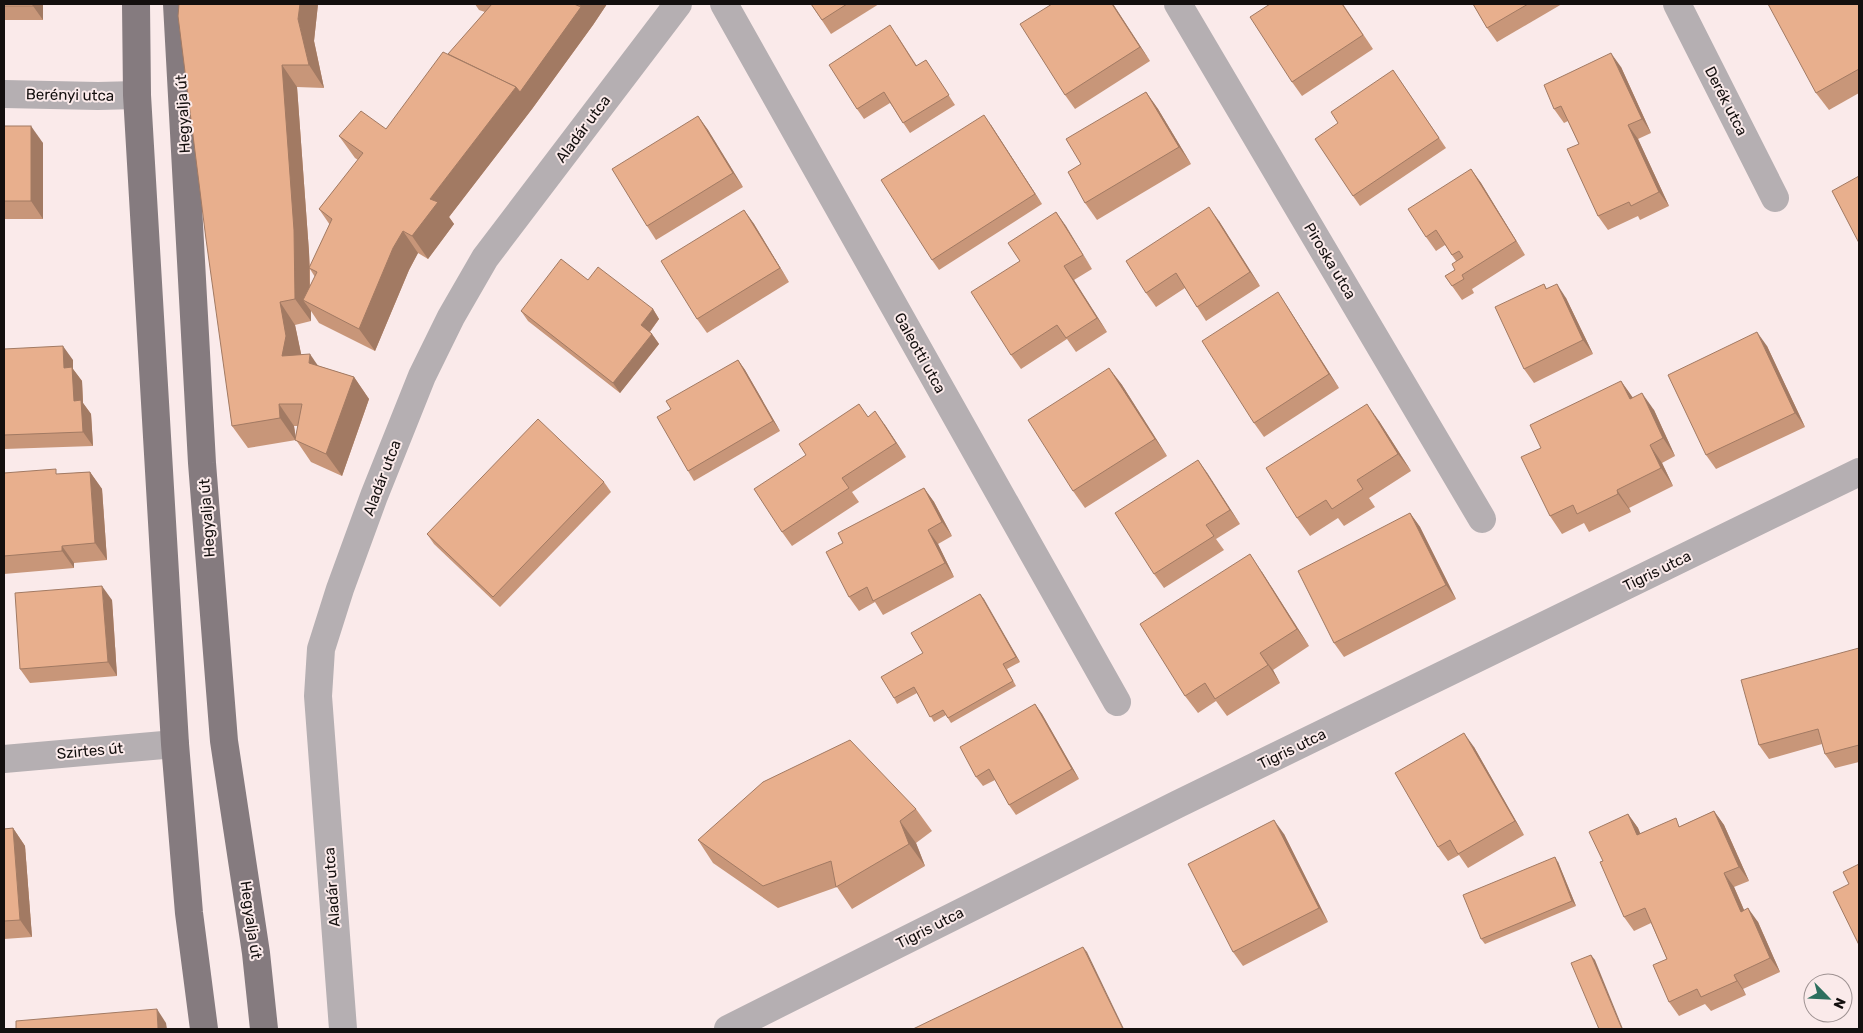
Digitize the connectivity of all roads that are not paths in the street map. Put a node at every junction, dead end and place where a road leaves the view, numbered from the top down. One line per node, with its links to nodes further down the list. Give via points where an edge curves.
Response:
1 (136, 4): 8 (main road)
2 (176, 4): 16 (main road, Hegyalja út, via 202,464 224,741)
3 (678, 4): 17 (street, Aladár utca, via 485,258 451,317 414,395 340,589 321,649 318,696)
4 (724, 4): 12 (street, Galeotti utca)
5 (1178, 4): 11 (street, Piroska utca)
6 (1677, 4): 9 (street, Derék utca)
7 (4, 94): 8 (street, Berényi utca)
8 (137, 95): 13 (main road)
9 (1775, 198)
10 (1859, 472): 18 (street, Tigris utca, via 1186,800)
11 (1482, 519)
12 (1117, 702)
13 (176, 744): 14 (street, Szirtes út); 15 (main road, via 189,913)
14 (4, 759)
15 (204, 1029)
16 (264, 1029)
17 (343, 1029)
18 (728, 1029)

